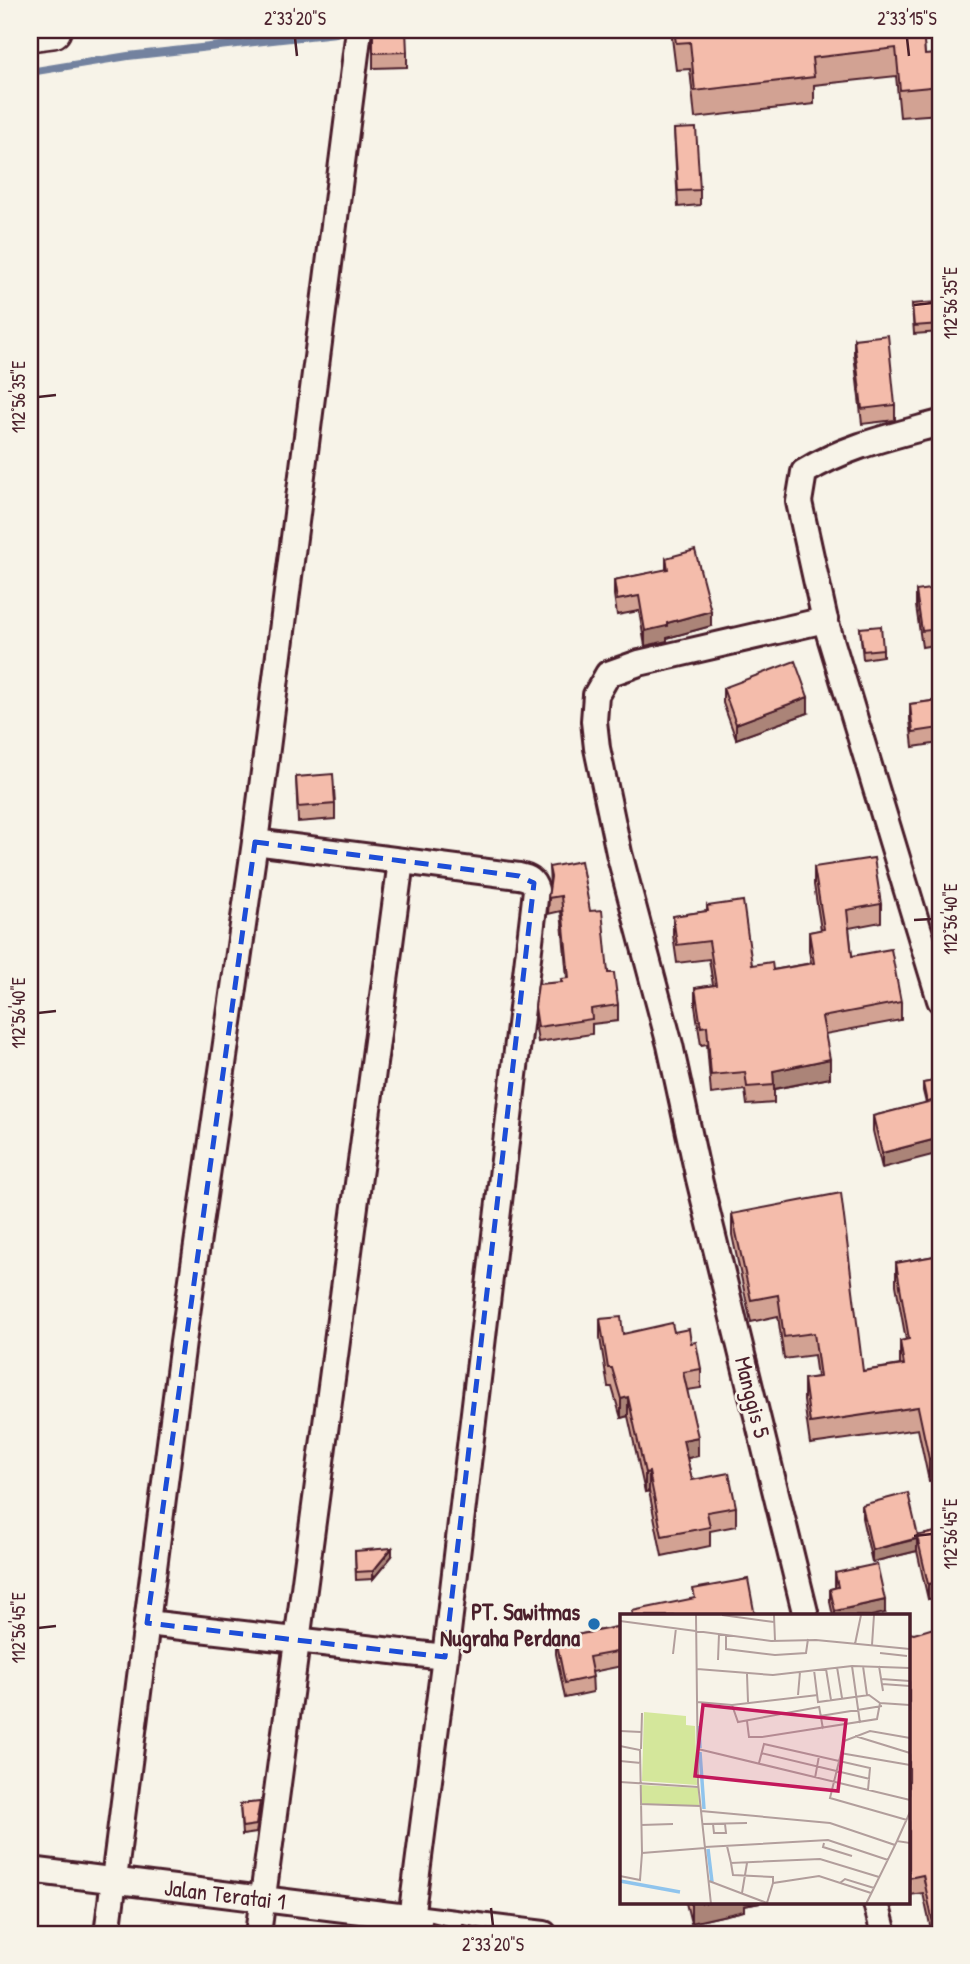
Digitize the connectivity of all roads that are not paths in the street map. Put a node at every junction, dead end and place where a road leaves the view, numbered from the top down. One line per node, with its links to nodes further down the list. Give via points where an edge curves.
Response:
1 (53, 30): 3 (street)
2 (359, 30): 6 (street)
3 (30, 33)
4 (940, 423): 5 (street, via 868,442 804,472 799,502)
5 (825, 620): 8 (street); 9 (street, Manggis 5, via 608,674 596,695 594,721 619,853 670,1045)
6 (255, 842): 7 (street); 10 (street)
7 (401, 861): 11 (street); 12 (street, via 529,878 536,890)
8 (940, 1000)
9 (806, 1614)
10 (147, 1623): 11 (street); 14 (street)
11 (298, 1640): 12 (street); 15 (street)
12 (445, 1657): 17 (street)
13 (30, 1870): 14 (street, Jalan Teratai 1)
14 (114, 1881): 15 (street, Jalan Teratai 1); 19 (street)
15 (262, 1899): 17 (street, Jalan Teratai 1); 20 (street)
16 (876, 1904): 22 (street)
17 (409, 1926): 18 (street, Jalan Teratai 1)
18 (518, 1933): 21 (street, Jalan Teratai 1)
19 (107, 1934)
20 (258, 1934)
21 (544, 1934)
22 (884, 1934)

